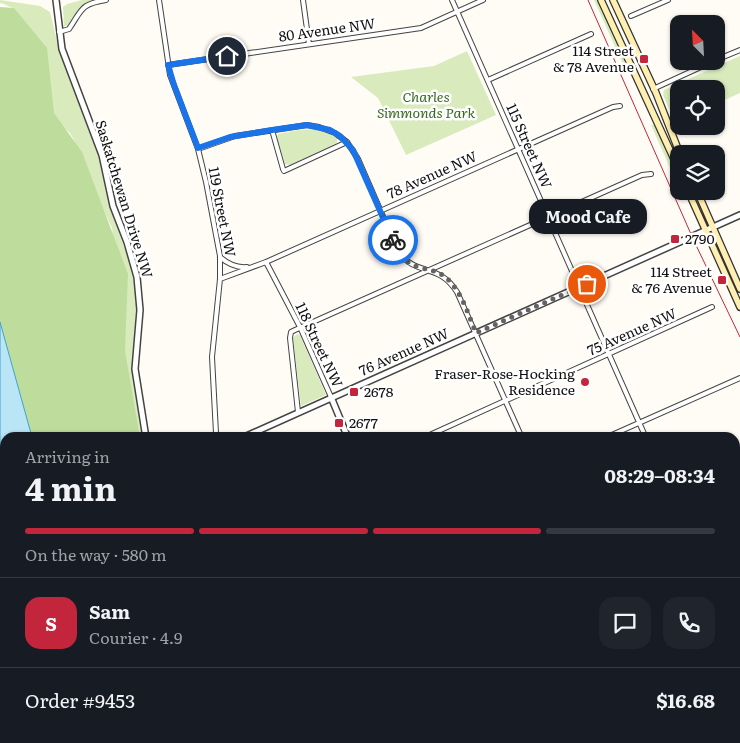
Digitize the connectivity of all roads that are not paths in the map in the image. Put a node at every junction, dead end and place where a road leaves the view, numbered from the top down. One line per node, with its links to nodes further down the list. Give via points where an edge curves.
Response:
1 (56, 0): 12 (street, Saskatchewan Drive NW)
2 (106, 0): 12 (street, via 84,7 69,29)
3 (159, 0): 17 (street, 119 Street NW)
4 (302, 0): 14 (street)
5 (452, 0): 10 (street, 115 Street NW)
6 (483, 0): 10 (street, 80 Avenue NW)
7 (601, 0): 27 (main road)
8 (613, 0): 20 (main road)
9 (668, 0): 11 (street)
10 (457, 12): 14 (street, 80 Avenue NW, via 421,28); 19 (street, 115 Street NW)
11 (631, 16)
12 (59, 32): 53 (street, Saskatchewan Drive NW, via 62,49 102,155 112,206 136,271 140,310 135,369)
13 (591, 34): 19 (street)
14 (309, 44): 17 (street, 80 Avenue NW)
15 (740, 50): 16 (street)
16 (725, 57)
17 (168, 65): 25 (street, 119 Street NW)
18 (695, 70): 20 (street)
19 (488, 80): 26 (street, 115 Street NW)
20 (653, 89): 24 (main road)
21 (620, 106): 26 (street, 78 Avenue NW, via 613,106)
22 (272, 130): 23 (street, via 307,125 335,133); 23 (street, via 284,171); 25 (street, via 230,137)
23 (347, 142): 31 (street)
24 (676, 145)
25 (198, 148): 36 (street, 119 Street NW)
26 (518, 149): 31 (street, 78 Avenue NW); 33 (street, 115 Street NW)
27 (670, 150)
28 (651, 174): 33 (street, via 642,175)
29 (692, 200): 35 (main road)
30 (700, 200): 34 (main road)
31 (380, 210): 37 (street, 78 Avenue NW); 39 (street, via 402,257 414,266)
32 (740, 215): 34 (street, 76 Avenue NW)
33 (548, 217): 39 (street); 41 (street, 115 Street NW)
34 (713, 228): 35 (street, 76 Avenue NW); 42 (main road)
35 (706, 230): 41 (street, 76 Avenue NW); 44 (main road)
36 (220, 256): 38 (street, via 237,267); 40 (street, 119 Street NW)
37 (266, 262): 38 (street, 78 Avenue NW); 45 (street, 118 Street NW)
38 (255, 267): 40 (street, 78 Avenue NW)
39 (431, 270): 45 (street); 46 (street, via 444,276 454,287)
40 (220, 279): 54 (street, 119 Street NW, via 212,357)
41 (580, 287): 46 (street, 76 Avenue NW); 47 (street, 115 Street NW)
42 (740, 289)
43 (712, 306): 47 (street, 75 Avenue NW)
44 (740, 307)
45 (300, 328): 49 (street, 118 Street NW); 51 (street, 118 Street NW, via 291,332 290,338)
46 (476, 333): 49 (street, 76 Avenue NW); 50 (street)
47 (610, 354): 50 (street, 75 Avenue NW); 52 (street, 115 Street NW)
48 (740, 378): 52 (street)
49 (331, 397): 51 (street, 76 Avenue NW); 56 (street, 118 Street NW)
50 (505, 400): 57 (street, 75 Avenue NW); 58 (street)
51 (298, 412): 55 (street, 76 Avenue NW)
52 (640, 422): 59 (street); 60 (street, 115 Street NW)
53 (145, 432)
54 (216, 432)
55 (255, 432)
56 (346, 432)
57 (436, 432)
58 (519, 432)
59 (618, 432)
60 (644, 432)

